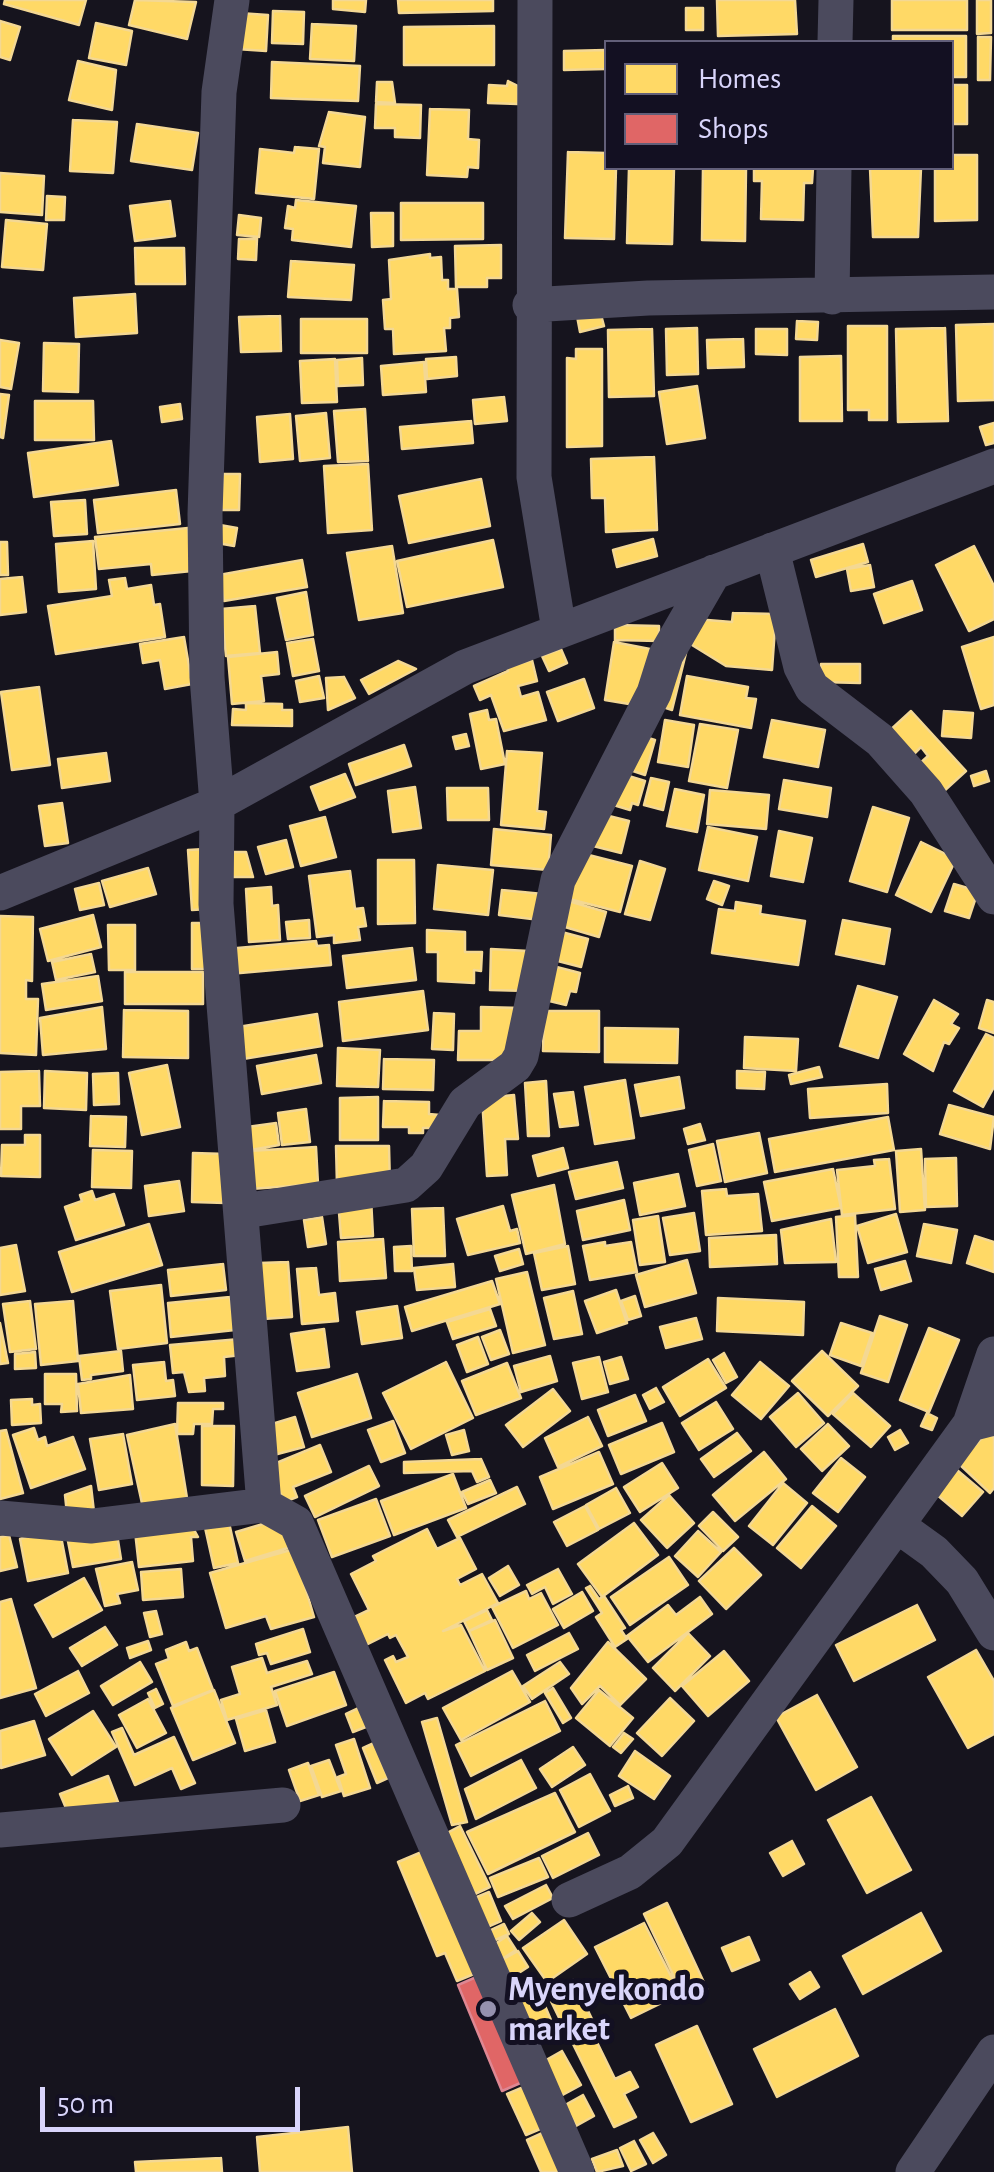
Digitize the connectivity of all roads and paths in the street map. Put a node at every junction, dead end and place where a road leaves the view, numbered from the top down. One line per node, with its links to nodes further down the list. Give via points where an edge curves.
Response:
1 (232, 0): 13 (street, via 218,92 205,514)
2 (534, 0): 8 (street)
3 (836, 0): 4 (street)
4 (836, 40)
5 (834, 170): 7 (street)
6 (994, 292): 7 (street)
7 (832, 297): 8 (street)
8 (530, 305): 12 (street, via 534,477)
9 (994, 466): 10 (street)
10 (772, 550): 11 (street); 15 (street, via 812,688 880,740 926,792)
11 (714, 572): 12 (street); 16 (street, via 569,852 515,1066 465,1103 426,1167 406,1184)
12 (559, 630): 13 (street, via 465,667)
13 (217, 804): 14 (street); 16 (street, via 216,904)
14 (0, 894)
15 (994, 897)
16 (244, 1211): 19 (street)
17 (994, 1354): 18 (street)
18 (982, 1421): 21 (street)
19 (264, 1505): 20 (street, via 92,1526); 27 (street, via 296,1523)
20 (0, 1518)
21 (898, 1526): 22 (street, via 962,1581); 25 (street, via 667,1842 630,1872)
22 (994, 1634)
23 (283, 1804): 24 (street)
24 (0, 1830)
25 (568, 1900)
26 (994, 2052): 28 (street)
27 (577, 2172)
28 (913, 2172)

